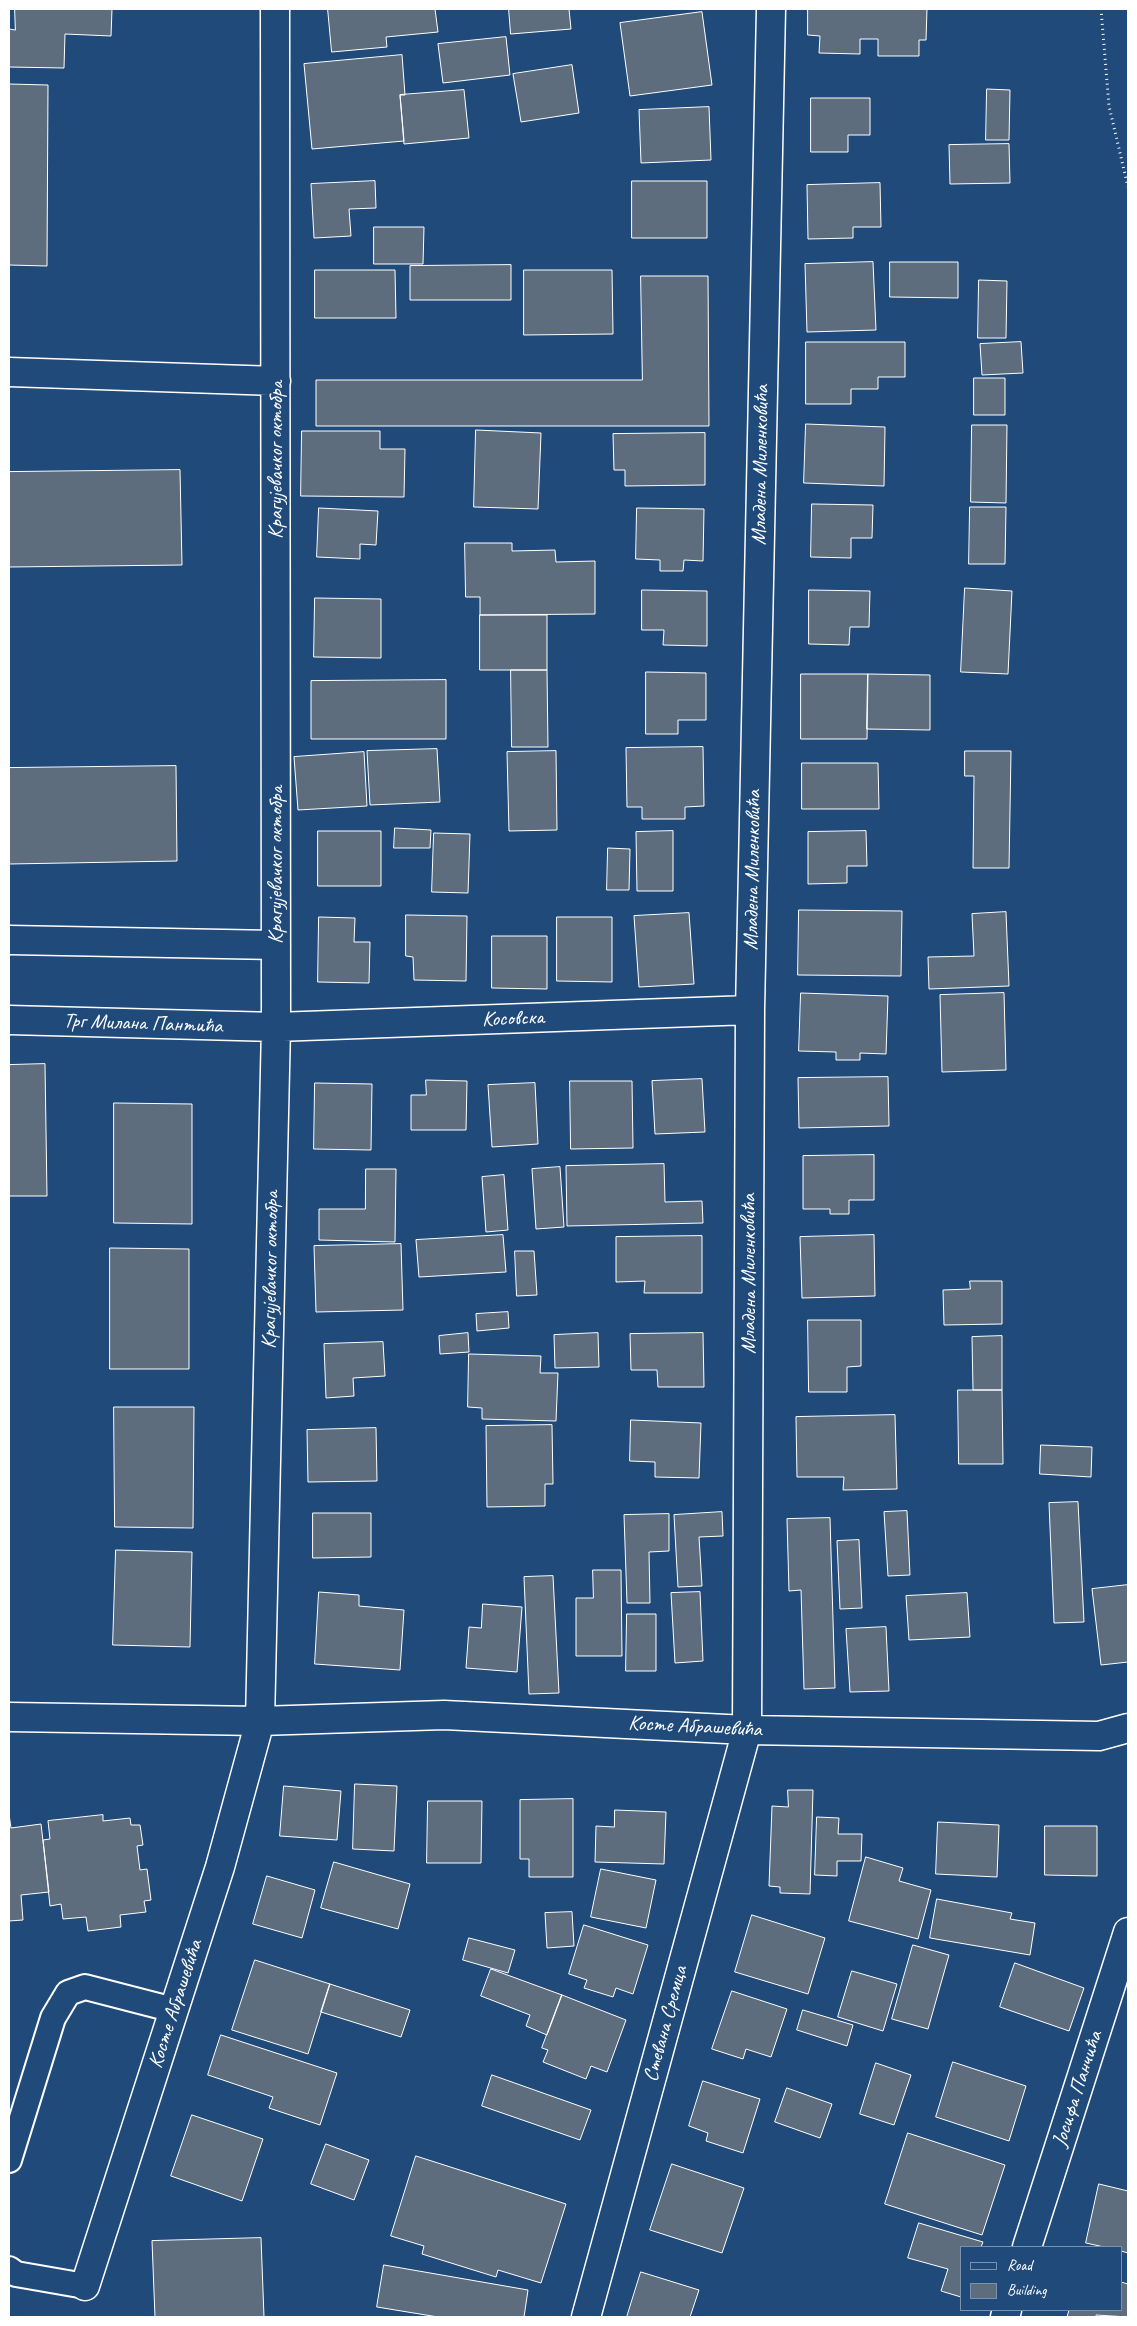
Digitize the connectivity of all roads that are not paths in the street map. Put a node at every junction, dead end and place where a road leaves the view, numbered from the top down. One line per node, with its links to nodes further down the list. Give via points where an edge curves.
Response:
1 (275, 9): 4 (street, Крагујевачког октобра)
2 (772, 9): 7 (street, Младена Миленковића)
3 (9, 372): 4 (street)
4 (276, 381): 6 (street, Крагујевачког октобра)
5 (9, 940): 6 (street)
6 (276, 945): 9 (street, Крагујевачког октобра)
7 (750, 1010): 9 (street, Косовска); 13 (street, Младена Миленковића)
8 (9, 1020): 9 (street, Трг Милана Пантића)
9 (276, 1027): 11 (street, Крагујевачког октобра)
10 (9, 1717): 11 (street, Косте Абрашевића)
11 (260, 1722): 13 (street, Косте Абрашевића, via 444,1715); 15 (street, Косте Абрашевића, via 220,1867)
12 (1128, 1728): 13 (street, Косте Абрашевића, via 1099,1736)
13 (747, 1730): 20 (street, Стевана Сремца)
14 (1128, 1935): 17 (street, Јосифа Панчића)
15 (174, 2010): 16 (lane, via 85,1988 68,1993 53,2018); 19 (street, Косте Абрашевића)
16 (9, 2160)
17 (1027, 2246)
18 (9, 2269): 19 (lane, via 16,2274)
19 (85, 2286)
20 (586, 2317)

